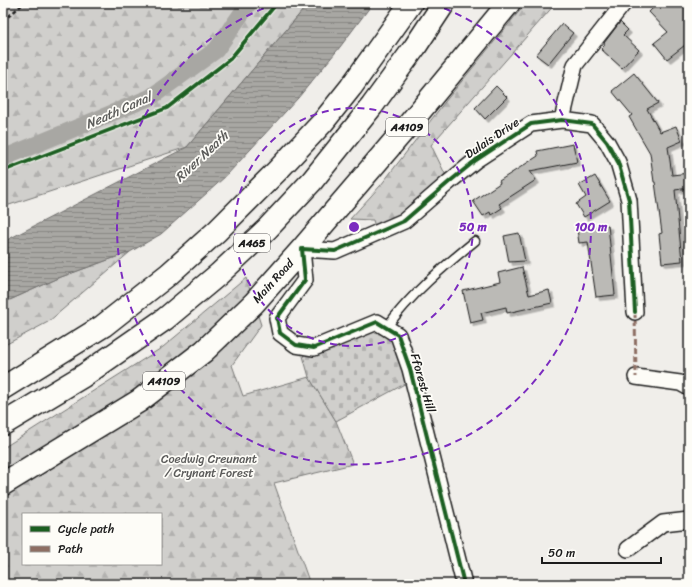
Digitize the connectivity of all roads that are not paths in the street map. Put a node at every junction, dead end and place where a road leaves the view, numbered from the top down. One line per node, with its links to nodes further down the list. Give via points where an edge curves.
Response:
1 (411, 3): 11 (main road, A465, via 323,122 217,231 169,274 103,326)
2 (444, 3): 13 (main road, A465, via 415,47 312,181 256,239 165,319 83,376)
3 (508, 3): 7 (main road, Main Road / A4109)
4 (624, 3): 5 (street, via 575,65)
5 (562, 120): 7 (street, Dulais Drive, via 531,124 476,160 404,221 335,251); 8 (street, Dulais Drive, via 592,124 608,142 618,162 629,200)
6 (475, 241): 9 (lane, via 439,270 396,314)
7 (302, 249): 9 (street, via 305,280 277,318 280,333 296,345 314,348 377,322); 14 (main road, Main Road / A4109, via 254,303 204,351 139,401)
8 (635, 312)
9 (386, 328): 17 (street, Fforest Hill, via 398,335 410,369)
10 (636, 377): 12 (street, via 680,383)
11 (3, 388)
12 (689, 388)
13 (3, 424)
14 (3, 484)
15 (689, 520): 16 (street, via 663,523)
16 (628, 549)
17 (464, 584)

